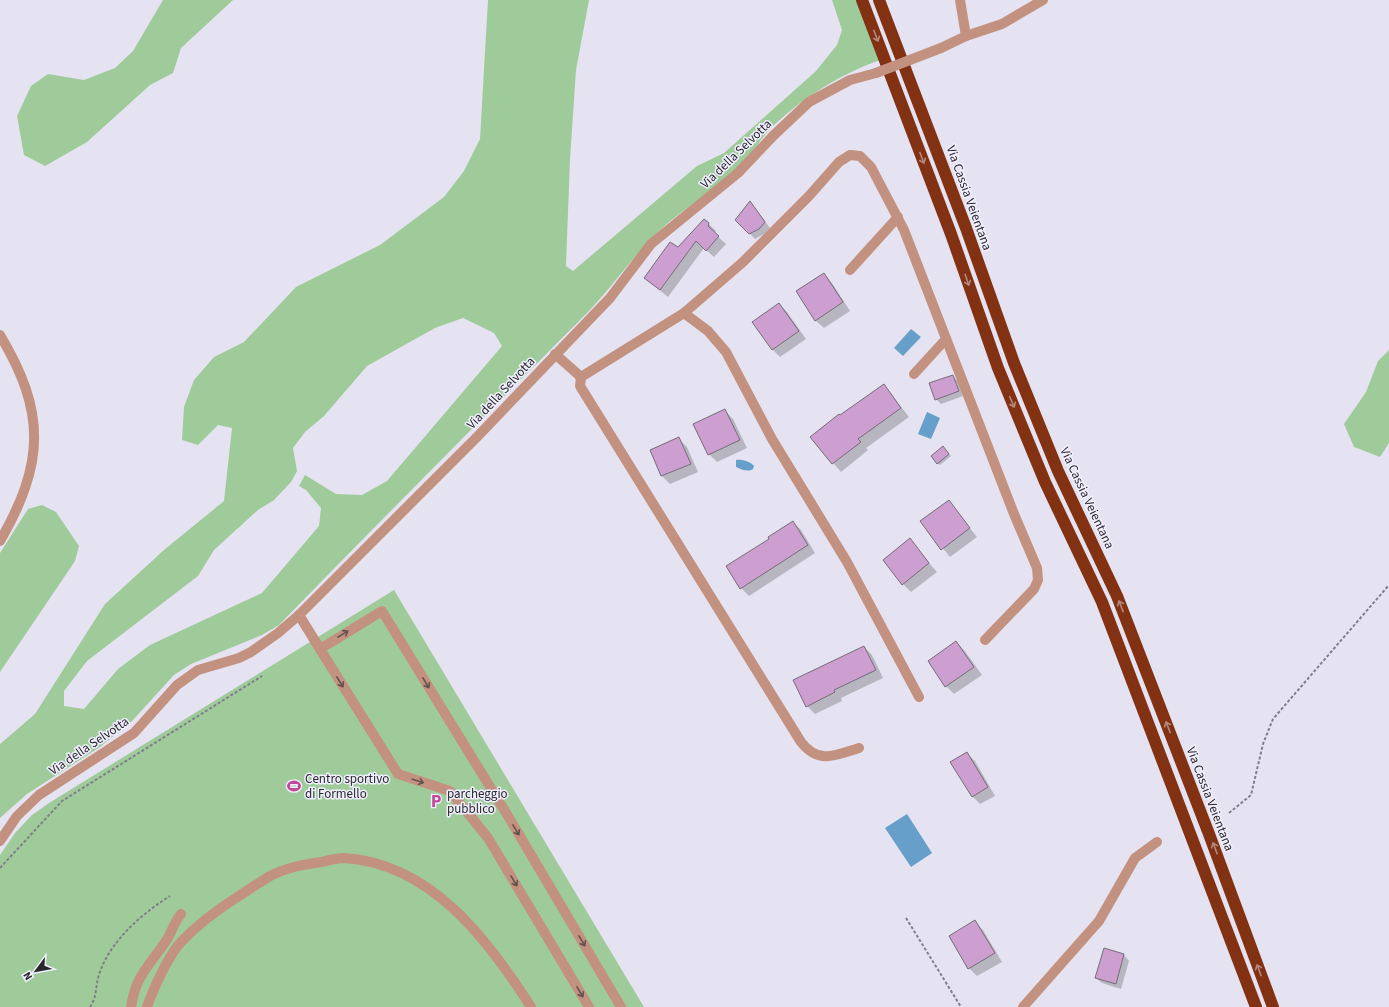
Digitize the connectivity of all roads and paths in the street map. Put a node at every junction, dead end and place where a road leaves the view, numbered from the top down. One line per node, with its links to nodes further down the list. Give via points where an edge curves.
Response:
1 (862, 0): 37 (highway, one-way to 37, via 951,234 998,368 1045,482 1102,602)
2 (879, 0): 38 (highway, Via Cassia Veientana, one-way to 2, via 1117,596 1058,471 1014,363 966,228)
3 (960, 0): 5 (street)
4 (1043, 0): 5 (street, Via della Selvotta, via 1002,24)
5 (966, 36): 11 (street, Via della Selvotta, bridge, via 876,73 850,80 809,102 772,136 738,173 652,244 610,298)
6 (898, 217): 7 (street); 8 (street, via 868,164 860,156 850,155 832,168 809,196 743,262); 10 (street)
7 (850, 270)
8 (684, 313): 13 (street); 20 (street, via 708,330 726,352 772,439 847,562)
9 (0, 334): 14 (street, via 25,384 31,403 35,434 26,487)
10 (946, 339): 12 (street); 17 (street, via 1039,575 1031,593)
11 (555, 354): 13 (street); 16 (street, Via della Selvotta, via 477,437)
12 (914, 374)
13 (581, 377): 21 (street, via 580,386 801,742 812,753 821,757)
14 (0, 540)
15 (1389, 585): 22 (path, via 1273,719 1263,744 1251,795)
16 (299, 615): 18 (street); 23 (street, Via della Selvotta, via 251,652 198,670 177,685 134,733 39,796 17,816)
17 (985, 640)
18 (320, 648): 33 (street, one-way to 33, via 398,774 450,791 488,838); 34 (street, one-way to 34, via 382,611)
19 (262, 676): 25 (path, via 62,801)
20 (919, 697)
21 (859, 748)
22 (1229, 813)
23 (0, 841)
24 (1157, 842): 36 (street, via 1135,858 1099,921)
25 (0, 868)
26 (170, 896): 29 (path, via 137,921 112,950 100,972 95,999)
27 (181, 914): 30 (street, via 133,989)
28 (906, 918): 35 (path)
29 (90, 1007)
30 (131, 1007)
31 (147, 1007): 32 (street, via 153,989 180,944 218,909 273,874 310,863 344,858 371,862 405,873 430,890 471,924 506,968)
32 (531, 1007)
33 (589, 1007)
34 (621, 1007)
35 (961, 1007)
36 (1023, 1007)
37 (1256, 1007)
38 (1273, 1007)

